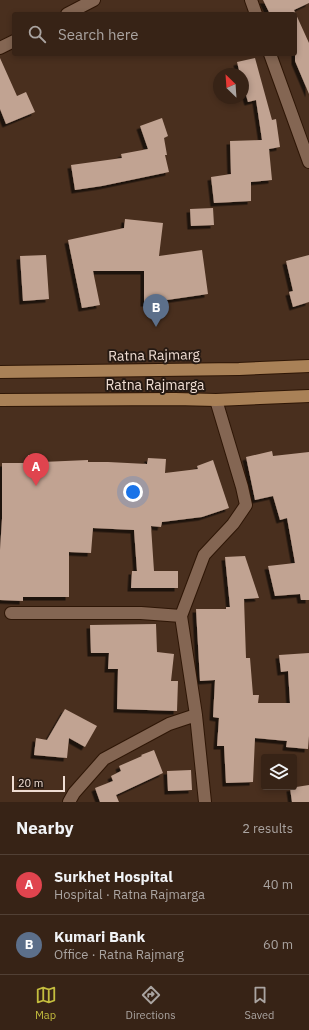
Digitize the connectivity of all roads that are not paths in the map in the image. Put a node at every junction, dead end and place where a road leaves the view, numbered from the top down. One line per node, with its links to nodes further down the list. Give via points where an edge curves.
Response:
1 (94, 0): 3 (street)
2 (251, 0): 4 (street)
3 (71, 12)
4 (255, 12)
5 (12, 42): 6 (street)
6 (0, 48)
7 (271, 56): 8 (street)
8 (309, 162)
9 (309, 366): 10 (main road, Ratna Rajmarg)
10 (0, 372)
11 (309, 396): 13 (main road, Ratna Rajmarga)
12 (0, 400): 13 (main road, Ratna Rajmarga)
13 (216, 400): 15 (street, via 246,505 233,524 204,555)
14 (12, 613): 15 (street, via 141,613)
15 (181, 616): 16 (street)
16 (196, 715): 17 (street, via 169,724 104,759); 18 (street)
17 (69, 802)
18 (205, 802)

